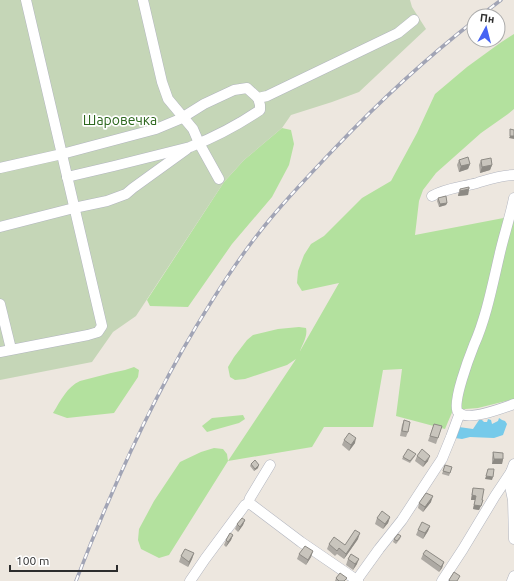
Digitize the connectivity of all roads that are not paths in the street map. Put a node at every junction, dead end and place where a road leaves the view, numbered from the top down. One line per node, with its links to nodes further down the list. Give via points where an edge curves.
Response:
1 (26, 0): 7 (street)
2 (143, 0): 5 (street, via 162,82 168,99)
3 (414, 20): 4 (street, via 398,33)
4 (258, 98): 5 (street, via 247,88 234,90); 6 (street, via 260,110)
5 (184, 117): 6 (street, via 193,129); 7 (street, via 156,129)
6 (195, 145): 10 (street); 11 (street); 14 (street, via 126,194)
7 (62, 154): 8 (street); 10 (street)
8 (0, 168)
9 (514, 175): 12 (street, via 500,176 438,192)
10 (67, 177): 14 (street)
11 (219, 179)
12 (432, 196)
13 (514, 198): 20 (street, via 479,334 468,360 457,400 456,408)
14 (74, 208): 15 (street); 17 (street, via 102,326 98,332 88,336)
15 (0, 227)
16 (0, 304): 17 (street)
17 (11, 350): 18 (street)
18 (0, 352)
19 (514, 404): 20 (street, via 476,415)
20 (461, 414): 27 (street, via 434,472)
21 (270, 465): 23 (street)
22 (512, 468): 24 (street, via 510,486 514,500); 28 (street)
23 (248, 504): 26 (street); 27 (street)
24 (514, 539)
25 (514, 576): 29 (street)
26 (190, 581)
27 (357, 581)
28 (442, 581)
29 (512, 581)

